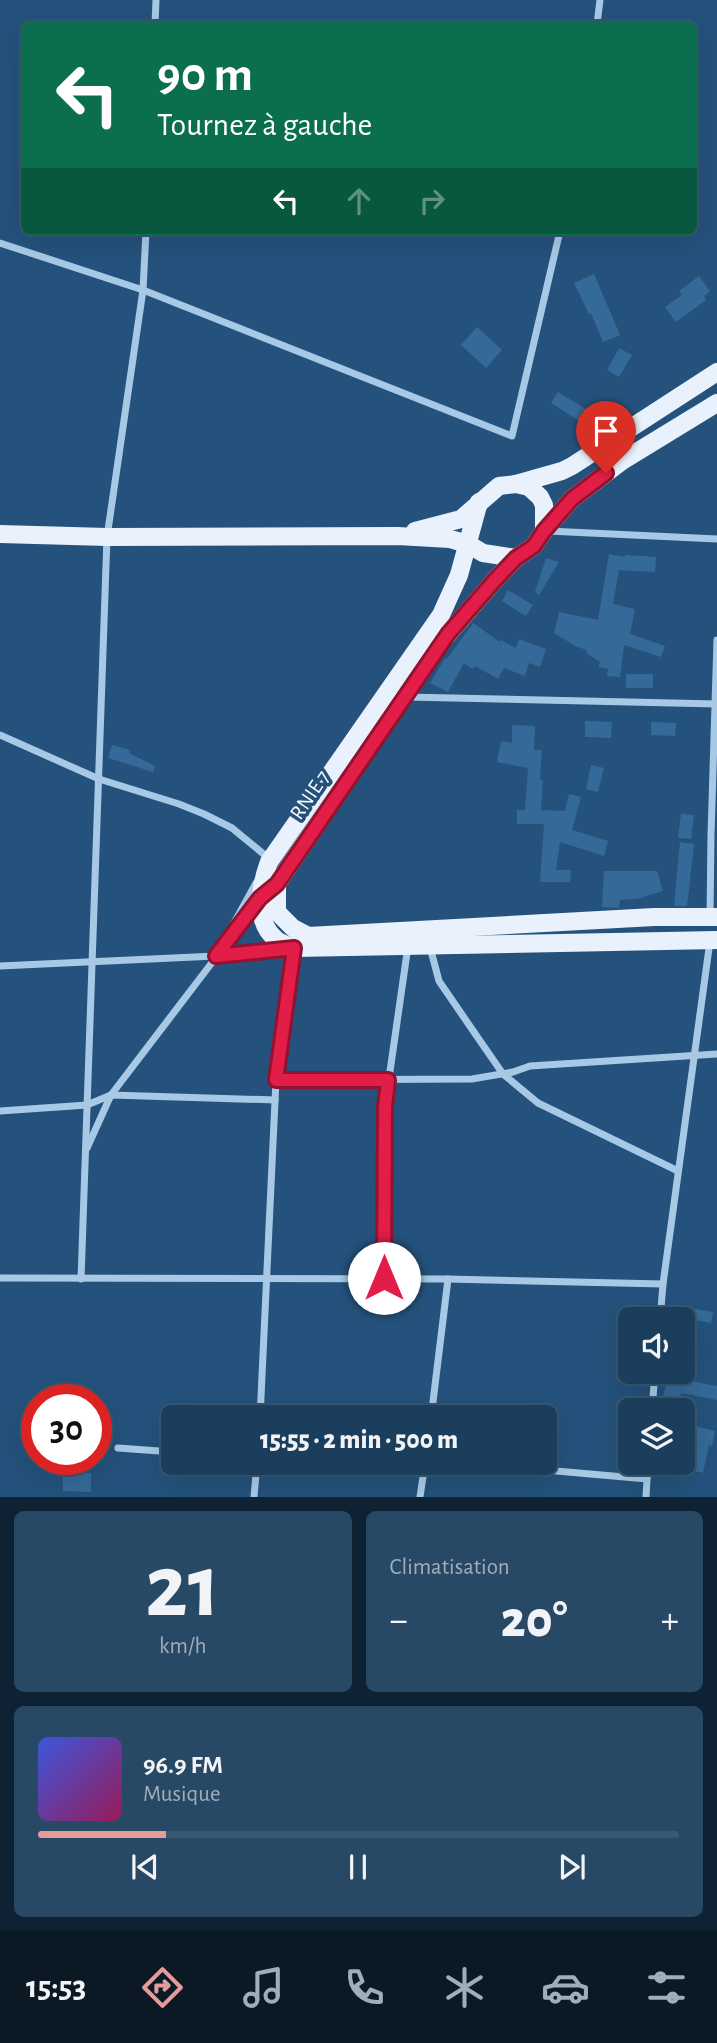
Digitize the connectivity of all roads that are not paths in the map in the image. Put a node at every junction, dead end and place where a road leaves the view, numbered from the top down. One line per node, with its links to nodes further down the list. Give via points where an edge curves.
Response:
1 (156, 0): 3 (street)
2 (600, 0): 4 (street)
3 (155, 21)
4 (597, 21)
5 (146, 235): 8 (street)
6 (559, 235): 8 (street, via 512,436)
7 (0, 243): 8 (street)
8 (144, 290): 16 (street)
9 (717, 372): 11 (main road, via 572,466)
10 (717, 403): 13 (main road, RNIE 7 / RNIE 7, via 622,461 572,499)
11 (516, 484): 12 (main road, via 499,486); 13 (main road, via 529,487 540,497)
12 (479, 502): 15 (main road, via 461,519); 18 (main road, RNIE 7 / RNIE 7)
13 (544, 531): 17 (street); 19 (main road, RNIE 7 / RNIE 7, via 534,546)
14 (0, 534): 16 (main road)
15 (398, 536): 16 (main road); 18 (main road)
16 (107, 537): 24 (street)
17 (717, 538)
18 (468, 544): 19 (main road, via 483,553); 25 (main road, RNIE 7 / RNIE 7, via 441,615)
19 (516, 558): 21 (main road, RNIE 7 / RNIE 7, via 438,647)
20 (717, 640): 22 (street)
21 (405, 697): 22 (street); 26 (main road, RNIE 7 / RNIE 7)
22 (716, 704): 28 (street, via 710,835)
23 (0, 735): 24 (street)
24 (99, 779): 25 (street, via 180,804 233,828); 34 (street)
25 (269, 862): 27 (main road, RNIE 7 / RNIE 7); 33 (street)
26 (277, 884): 27 (street); 28 (main road, via 277,912 309,936)
27 (260, 898): 32 (main road, via 266,926 277,940); 33 (street)
28 (714, 917)
29 (714, 940): 30 (main road); 37 (street)
30 (430, 944): 31 (main road); 38 (street, via 439,981)
31 (408, 945): 32 (main road); 40 (street)
32 (294, 948): 33 (street); 39 (street)
33 (216, 956): 34 (street); 41 (street)
34 (92, 961): 35 (street); 43 (street)
35 (0, 966)
36 (717, 1054): 37 (street)
37 (695, 1056): 38 (street, via 530,1066); 46 (street)
38 (503, 1074): 40 (street); 46 (street, via 538,1103)
39 (276, 1080): 40 (street); 42 (street)
40 (388, 1080): 49 (street)
41 (111, 1095): 42 (street); 43 (street); 45 (street)
42 (275, 1100): 48 (street)
43 (87, 1105): 44 (street); 45 (street)
44 (0, 1111)
45 (85, 1152): 50 (street)
46 (678, 1171): 52 (street)
47 (0, 1278): 50 (street)
48 (267, 1278): 49 (street); 50 (street); 54 (street)
49 (384, 1278): 51 (street)
50 (81, 1279)
51 (448, 1279): 52 (street); 55 (street)
52 (663, 1284): 53 (street)
53 (661, 1307)
54 (261, 1405)
55 (433, 1405)
56 (118, 1448): 57 (street)
57 (161, 1451)
58 (557, 1471): 62 (street)
59 (256, 1475): 63 (street)
60 (423, 1475): 64 (street)
61 (647, 1475): 62 (street)
62 (647, 1479): 65 (street)
63 (254, 1497)
64 (420, 1497)
65 (646, 1497)

